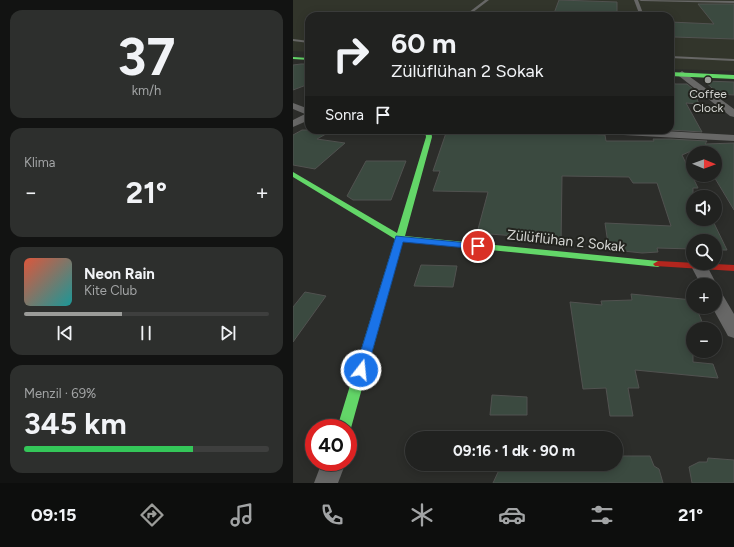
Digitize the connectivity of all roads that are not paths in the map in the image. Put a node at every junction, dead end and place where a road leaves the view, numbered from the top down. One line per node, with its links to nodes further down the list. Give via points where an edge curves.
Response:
1 (487, 0): 5 (lane)
2 (636, 0): 6 (lane)
3 (641, 0): 4 (lane)
4 (734, 2)
5 (471, 12)
6 (641, 12)
7 (293, 40): 8 (lane)
8 (305, 42)
9 (674, 57): 12 (lane)
10 (293, 58): 11 (street)
11 (305, 59)
12 (734, 60)
13 (674, 74): 14 (street)
14 (682, 74): 15 (street); 18 (street)
15 (734, 76)
16 (293, 106): 17 (street)
17 (305, 110)
18 (734, 114)
19 (305, 118): 20 (street)
20 (293, 124)
21 (428, 134): 25 (street)
22 (660, 134): 23 (street)
23 (734, 138)
24 (293, 174): 25 (street, Zülüflühan 2 Sokak)
25 (399, 238): 26 (street, Zülüflühan 2 Sokak); 31 (street)
26 (686, 267)
27 (722, 268): 28 (street, Zülüflühan 2 Sokak)
28 (734, 268)
29 (722, 309): 30 (street)
30 (734, 331)
31 (347, 419)
32 (331, 471): 33 (street)
33 (327, 483)

